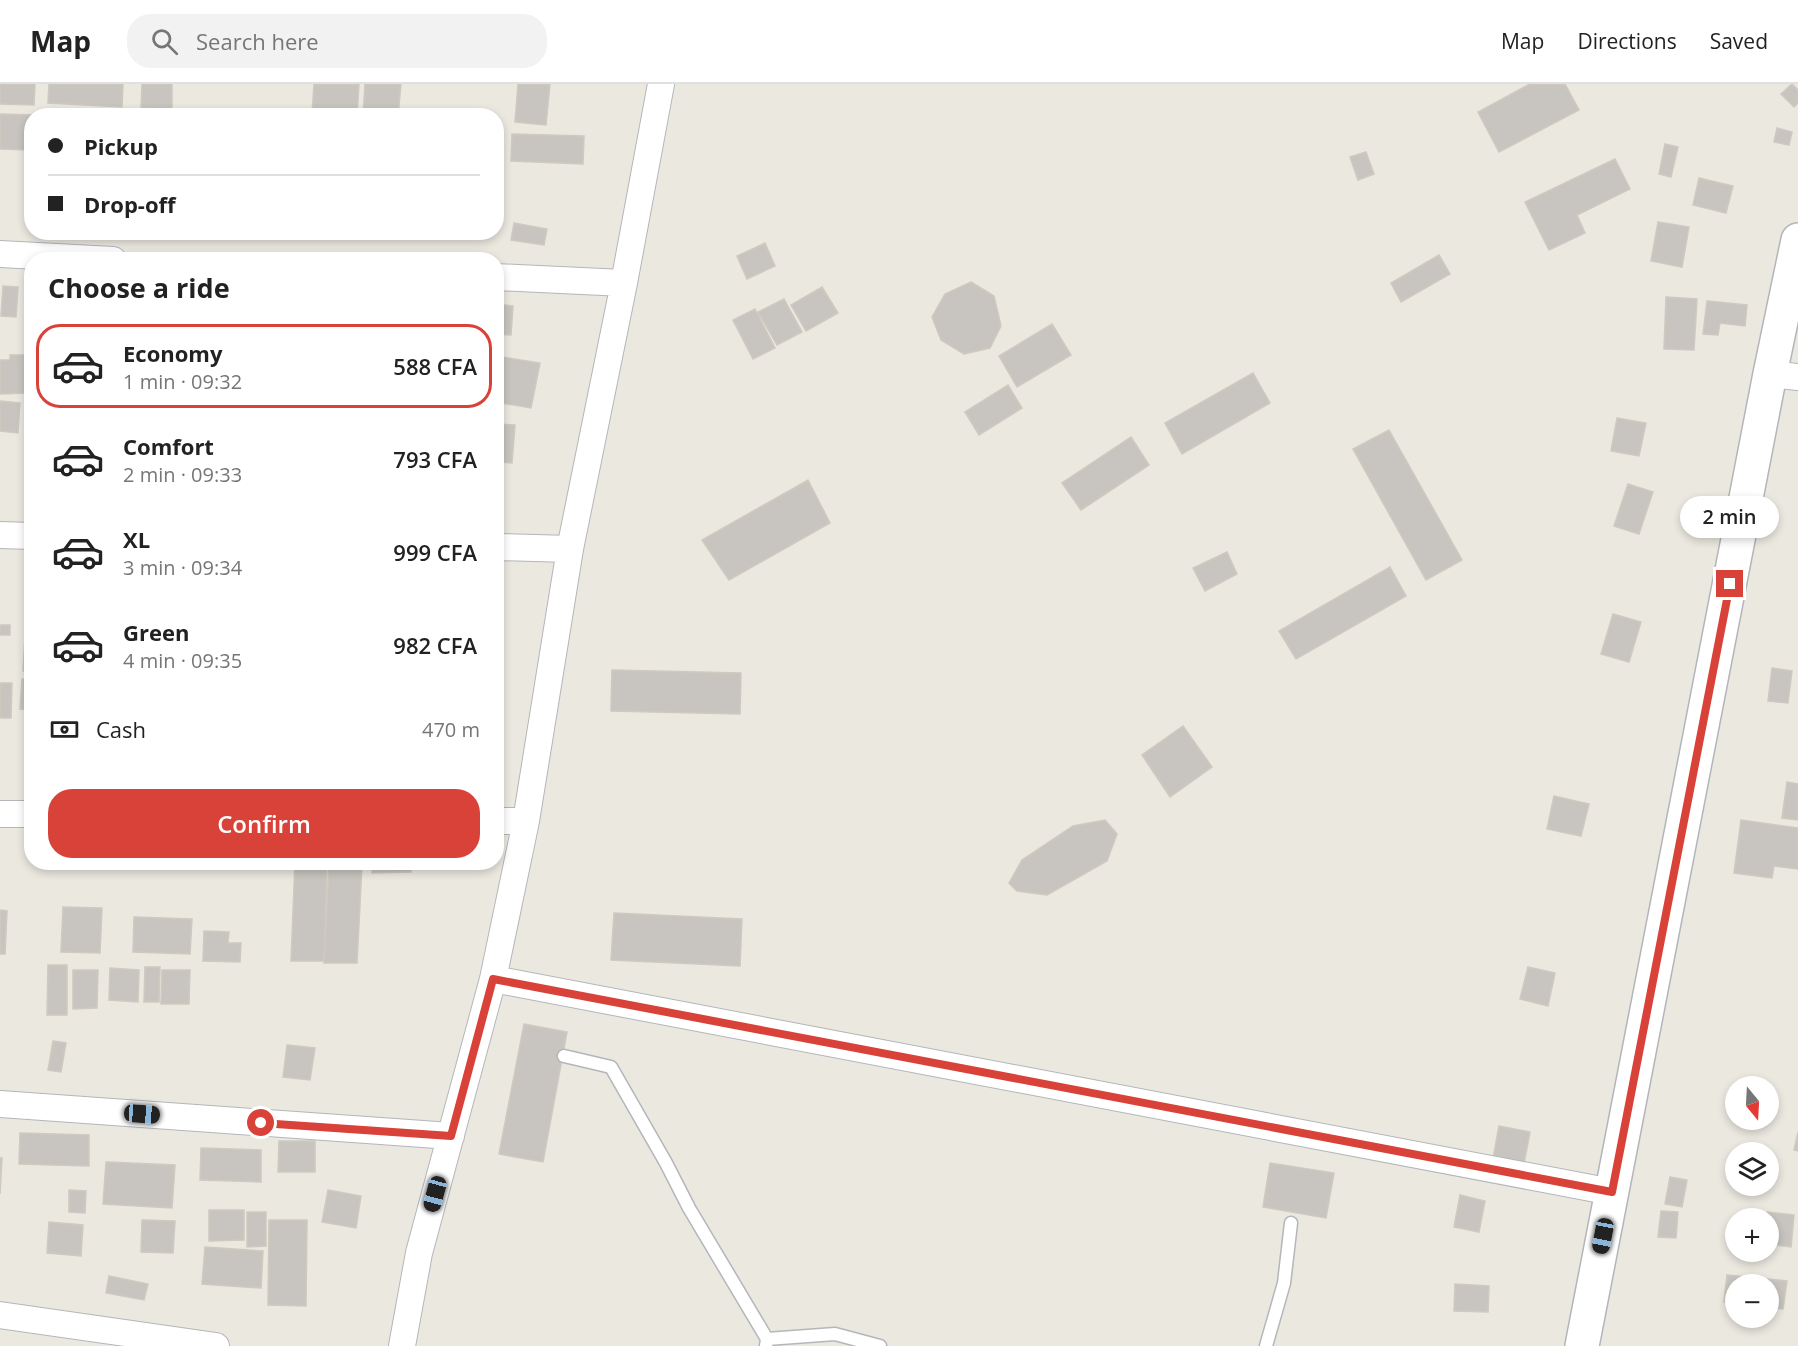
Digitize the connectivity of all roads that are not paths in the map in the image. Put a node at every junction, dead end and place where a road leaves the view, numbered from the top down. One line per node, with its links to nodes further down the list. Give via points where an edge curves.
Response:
1 (661, 84): 6 (street)
2 (1798, 240): 7 (main road)
3 (0, 254): 4 (street)
4 (24, 255)
5 (504, 277): 6 (street)
6 (624, 283): 11 (street)
7 (1784, 375): 20 (main road)
8 (0, 535): 9 (street)
9 (24, 536)
10 (504, 548): 11 (street)
11 (570, 549): 15 (street)
12 (0, 814): 13 (street)
13 (24, 814)
14 (504, 821): 15 (street)
15 (526, 821): 16 (street)
16 (493, 979): 19 (street); 20 (street)
17 (564, 1056): 23 (lane, via 612,1067)
18 (0, 1104): 19 (street)
19 (451, 1136): 25 (street, via 419,1253)
20 (1612, 1192): 28 (main road)
21 (1291, 1223): 27 (lane, via 1284,1283)
22 (0, 1315): 24 (street)
23 (766, 1342): 26 (lane, via 835,1335)
24 (216, 1346)
25 (402, 1346)
26 (880, 1346)
27 (1266, 1346)
28 (1582, 1346)

